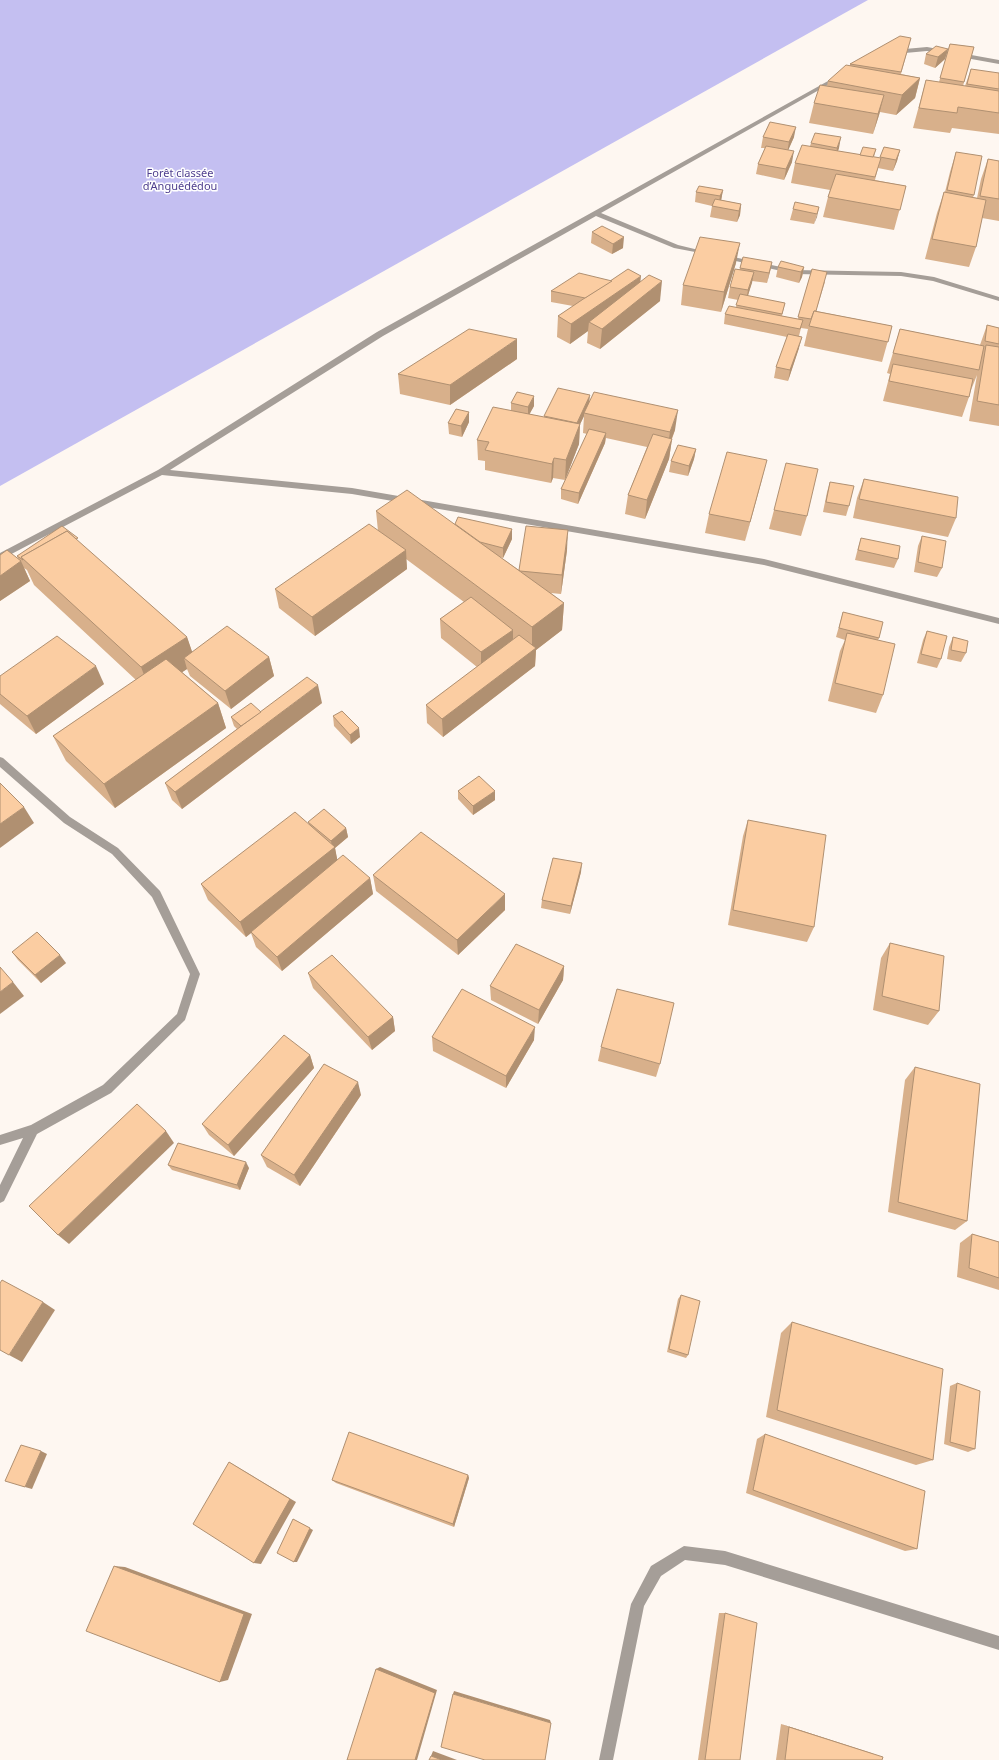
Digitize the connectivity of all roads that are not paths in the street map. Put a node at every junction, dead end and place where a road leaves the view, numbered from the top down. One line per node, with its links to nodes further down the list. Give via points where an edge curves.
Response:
1 (885, 54): 2 (street, via 927,49)
2 (999, 62)
3 (843, 75): 4 (street)
4 (596, 213): 5 (street, via 676,247 795,272 901,274 934,279); 6 (street, via 380,334)
5 (999, 299)
6 (161, 472): 7 (street); 8 (street, via 352,490 764,562)
7 (0, 557)
8 (999, 621)
9 (0, 760): 10 (street, via 67,820 115,851 156,894 195,974 181,1017 107,1089)
10 (33, 1130): 11 (street); 12 (street)
11 (0, 1140)
12 (0, 1197)
13 (999, 1644): 14 (street, via 725,1558 684,1553 656,1571 638,1604)
14 (606, 1760)

